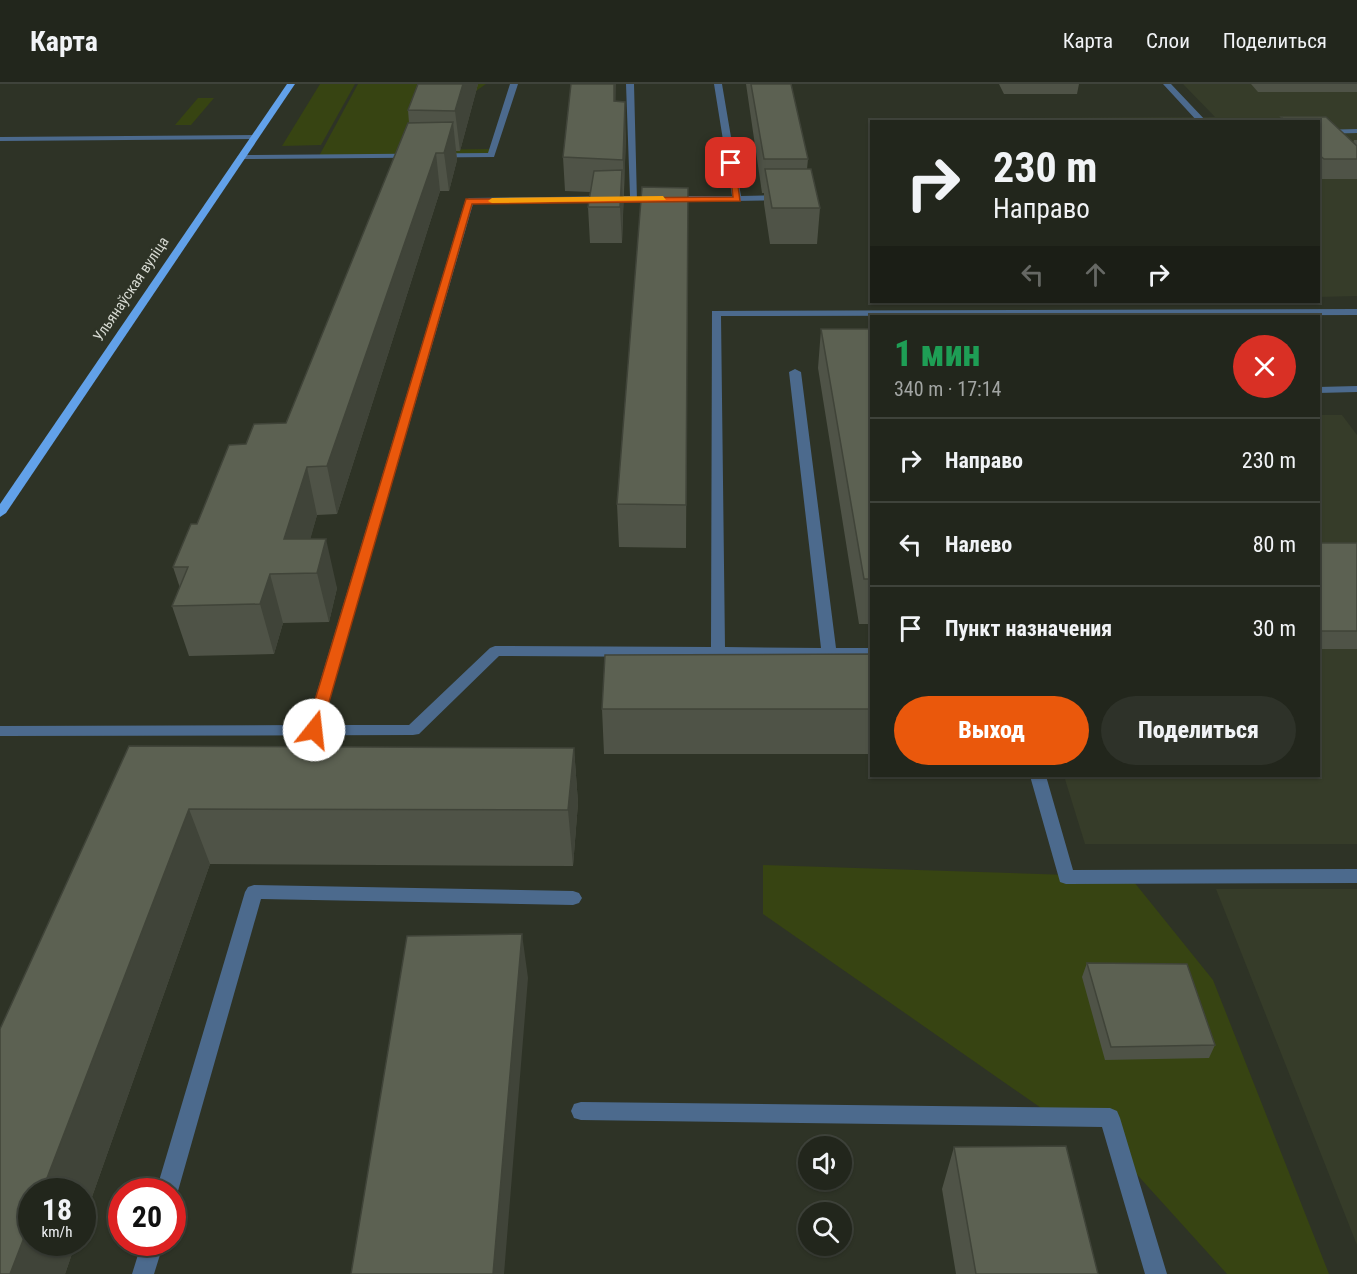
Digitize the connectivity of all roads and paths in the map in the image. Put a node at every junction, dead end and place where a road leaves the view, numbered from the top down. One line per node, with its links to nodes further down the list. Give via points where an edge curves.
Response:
1 (291, 84): 9 (main road, Ульянаўская вуліца)
2 (514, 84): 11 (lane, via 491,156)
3 (630, 84): 27 (lane, via 640,199 469,201)
4 (718, 84): 14 (lane)
5 (1167, 84): 6 (lane)
6 (1201, 120)
7 (1357, 131): 8 (lane)
8 (1320, 132)
9 (254, 137): 10 (lane); 11 (main road, Ульянаўская вуліца)
10 (0, 139)
11 (241, 157): 22 (main road, Ульянаўская вуліца)
12 (794, 198): 14 (lane)
13 (657, 199): 14 (lane)
14 (737, 199)
15 (964, 303): 17 (lane)
16 (1357, 312): 18 (lane)
17 (968, 313): 18 (lane); 23 (lane, via 716,313)
18 (1033, 314)
19 (795, 372): 24 (lane)
20 (1357, 389): 21 (lane)
21 (1320, 390)
22 (0, 513)
23 (718, 652): 24 (lane); 27 (lane, via 495,651 412,730)
24 (829, 653): 25 (lane)
25 (870, 653)
26 (0, 730): 27 (lane)
27 (314, 730)
28 (1038, 777): 29 (lane, via 1066,877)
29 (1357, 876)
30 (573, 898): 32 (lane, via 254,892)
31 (581, 1111): 35 (lane, via 1110,1118)
32 (171, 1178)
33 (149, 1256): 34 (lane)
34 (143, 1274)
35 (1156, 1274)

